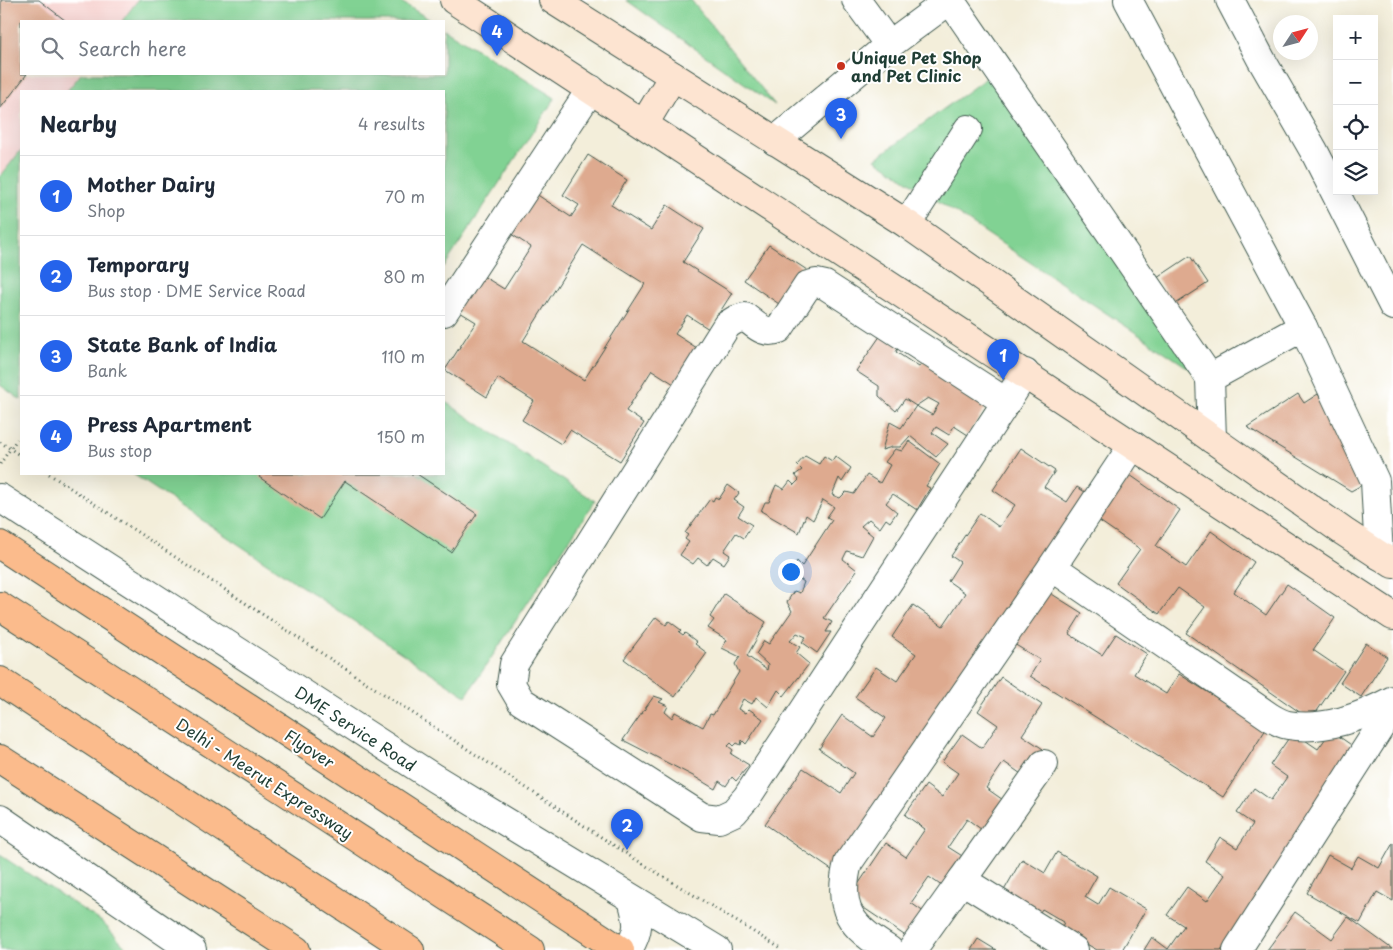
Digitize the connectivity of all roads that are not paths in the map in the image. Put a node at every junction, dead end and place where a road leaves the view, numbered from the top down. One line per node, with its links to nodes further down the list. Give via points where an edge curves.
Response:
1 (454, 0): 9 (main road)
2 (553, 0): 8 (main road)
3 (856, 0): 7 (street)
4 (950, 0): 7 (street); 18 (street)
5 (1128, 0): 16 (street)
6 (1230, 0): 14 (street, via 1314,151)
7 (889, 45): 12 (street)
8 (673, 76): 10 (main road); 12 (main road)
9 (591, 89): 10 (main road); 15 (street)
10 (644, 124): 17 (main road)
11 (968, 129): 13 (street)
12 (775, 141): 13 (main road)
13 (907, 224): 20 (main road)
14 (1393, 306)
15 (445, 310)
16 (1303, 327): 18 (street); 24 (street, via 1375,481)
17 (1024, 373): 19 (street); 21 (main road)
18 (1210, 378): 20 (street)
19 (1006, 402): 19 (street, via 747,798 734,812 719,819 702,817 521,701 511,684 514,664 727,325 734,320 745,317 772,332 779,329 808,286 816,283 825,285)
20 (1212, 439): 24 (main road)
21 (1133, 445): 25 (street); 27 (main road)
22 (0, 498): 35 (street, DME Service Road, via 434,778)
23 (0, 545): 40 (highway, Flyover)
24 (1386, 559)
25 (1052, 567): 29 (street, via 1270,717 1287,725 1337,724); 43 (street, via 848,863 844,894 851,919 866,936)
26 (0, 606): 39 (highway, Delhi - Meerut Expressway)
27 (1393, 616)
28 (0, 681): 38 (highway)
29 (1393, 700)
30 (1393, 707): 46 (street)
31 (0, 759): 37 (highway)
32 (1044, 764): 34 (street)
33 (0, 819): 36 (street)
34 (962, 880): 44 (street); 45 (street)
35 (632, 899): 41 (street, via 638,925); 42 (street, DME Service Road)
36 (185, 947)
37 (296, 950)
38 (410, 950)
39 (530, 950)
40 (620, 950)
41 (628, 950)
42 (717, 950)
43 (889, 950)
44 (912, 950)
45 (1074, 950)
46 (1237, 950)

